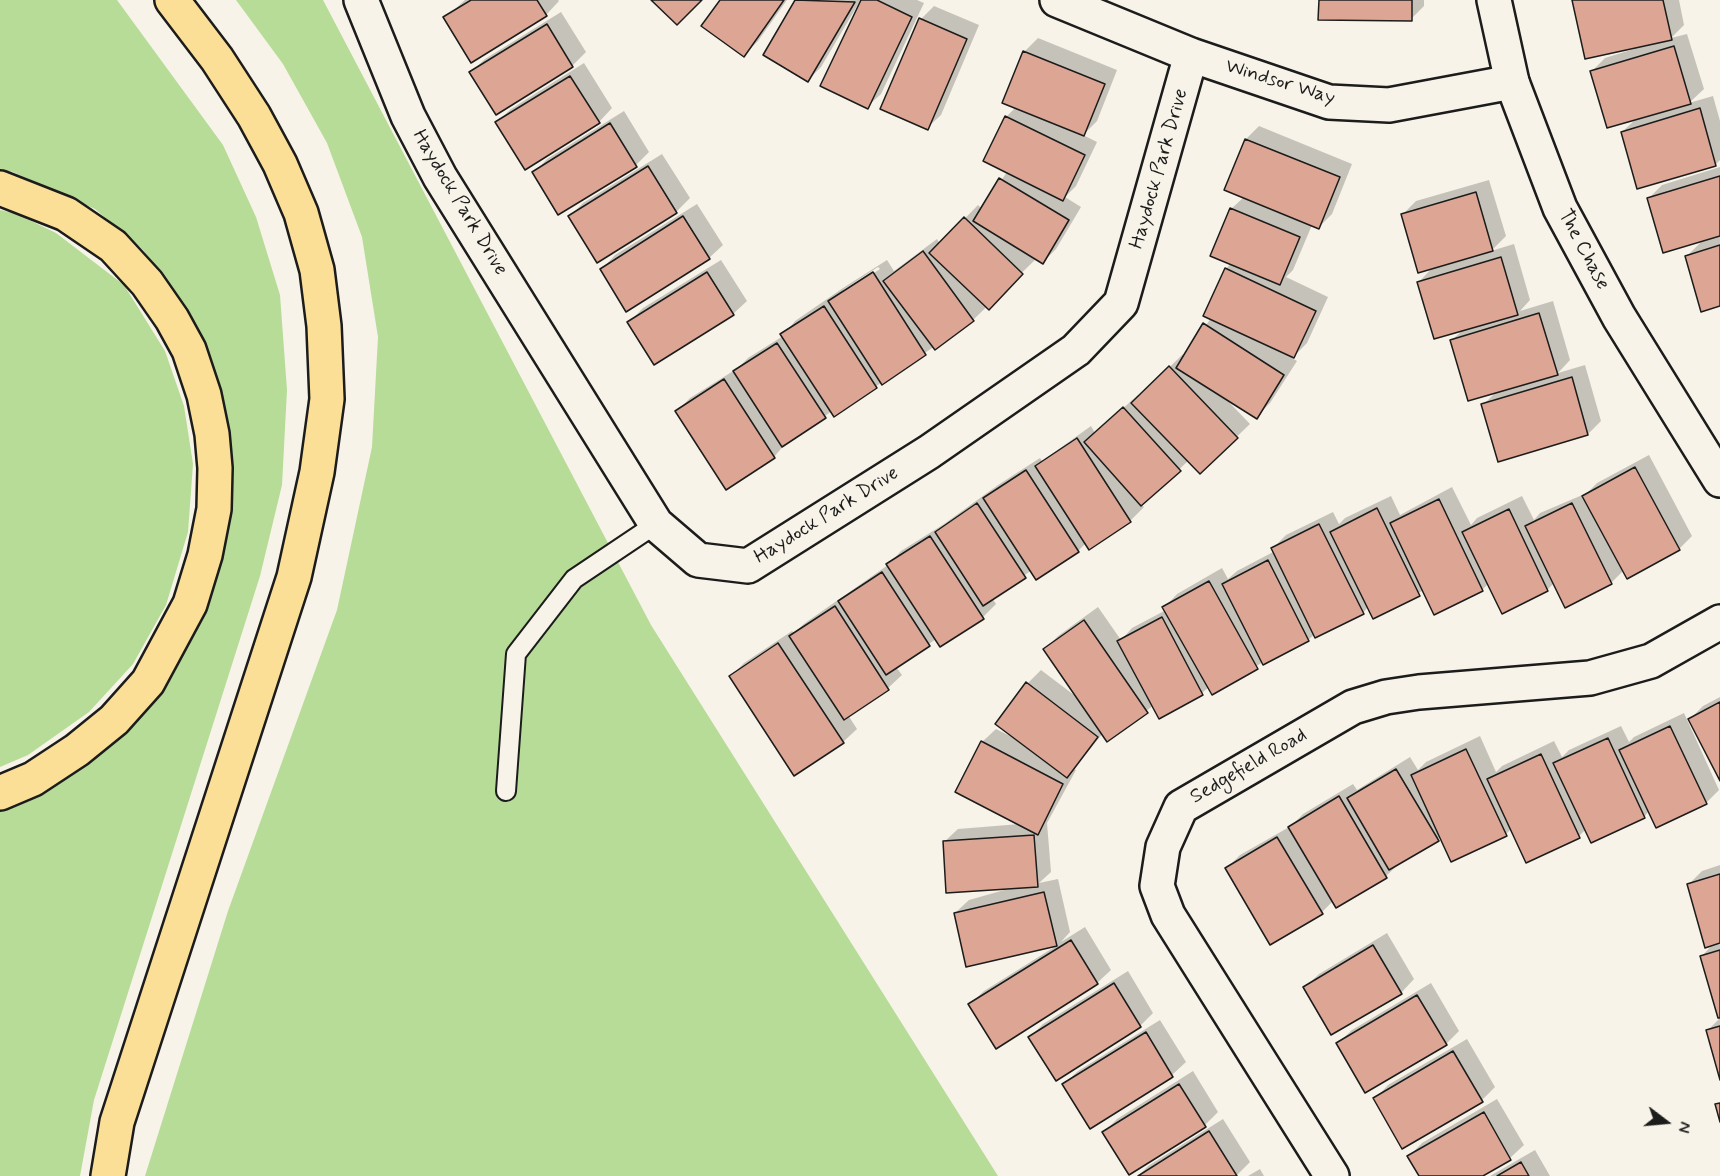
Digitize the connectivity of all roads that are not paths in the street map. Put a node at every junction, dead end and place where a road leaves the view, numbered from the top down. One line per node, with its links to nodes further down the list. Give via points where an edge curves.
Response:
1 (172, 0): 13 (highway, via 254,116 301,213 317,270 327,399 294,578 117,1122)
2 (362, 0): 9 (street, Haydock Park Drive, via 408,116 440,177)
3 (1057, 0): 5 (street, Windsor Way)
4 (1494, 0): 6 (street, The Chase)
5 (1191, 55): 6 (street, Windsor Way, via 1329,102 1389,105); 9 (street, Haydock Park Drive, via 1121,303 1076,350 929,452 748,566 698,560)
6 (1512, 82): 8 (street, The Chase, via 1560,208 1619,317)
7 (0, 188): 12 (highway, via 66,214 113,246 147,283 189,350 204,395 215,468 214,508 190,604 148,682 114,720 77,750 33,779)
8 (1720, 480)
9 (656, 524): 11 (lane, via 574,579 516,654)
10 (1720, 622): 14 (street, Sedgefield Road, via 1651,661 1590,678 1419,692 1353,707 1181,807 1163,847 1157,886 1168,915)
11 (506, 791)
12 (0, 793)
13 (108, 1176)
14 (1332, 1176)

